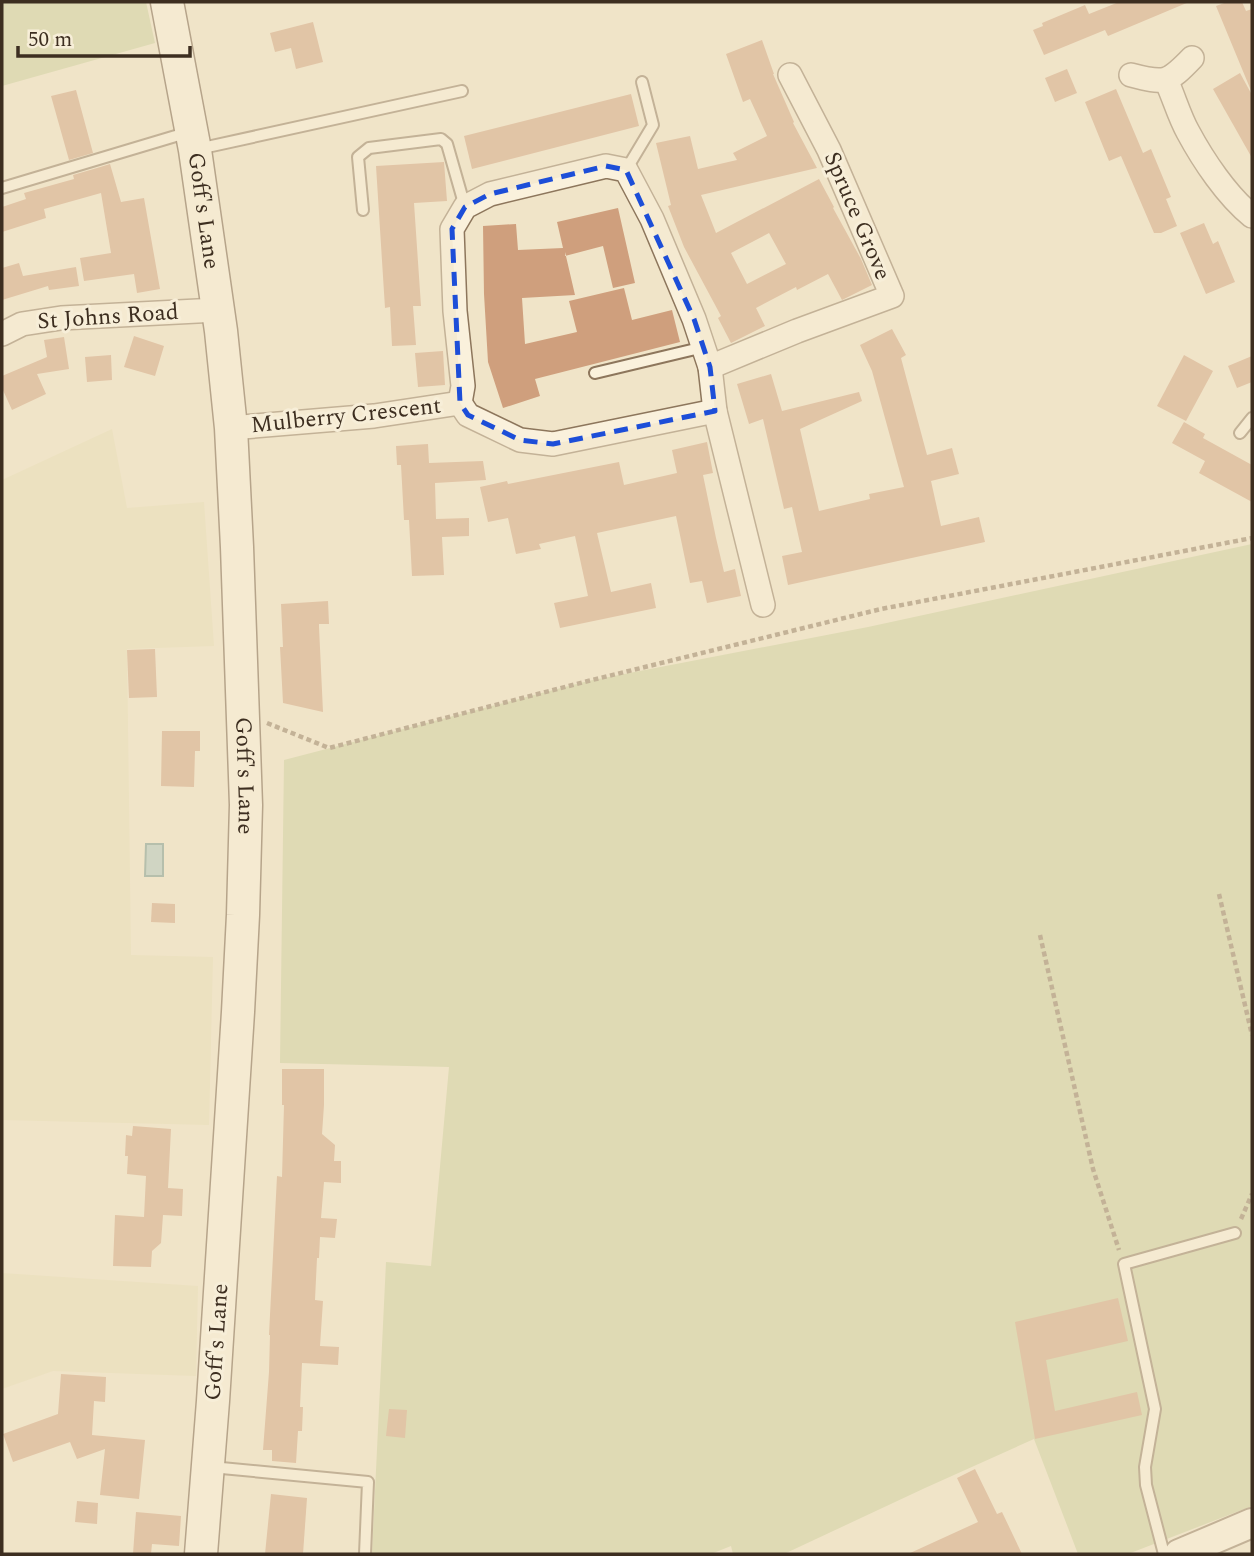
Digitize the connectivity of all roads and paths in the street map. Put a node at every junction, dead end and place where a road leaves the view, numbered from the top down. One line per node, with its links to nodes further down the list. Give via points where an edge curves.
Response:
1 (167, 2): 8 (main road, Goff's Lane)
2 (1192, 58): 5 (street)
3 (790, 75): 16 (street, Spruce Grove, via 830,150 892,296)
4 (1131, 75): 5 (street)
5 (1166, 80): 13 (street, via 1187,131 1230,195)
6 (642, 82): 9 (lane, via 653,125)
7 (462, 91): 8 (lane)
8 (193, 140): 10 (lane); 14 (main road, Goff's Lane)
9 (626, 170): 11 (street, via 606,166 490,194); 16 (street, via 652,219)
10 (2, 188)
11 (465, 207): 12 (lane, via 447,144 441,139 369,149 359,157); 18 (street, Mulberry Crescent, via 452,229 463,386)
12 (363, 210)
13 (1252, 216)
14 (217, 310): 15 (street, St Johns Road, via 61,318 22,324); 21 (main road, Goff's Lane)
15 (2, 334)
16 (707, 357): 17 (lane); 19 (street)
17 (595, 373)
18 (460, 403): 19 (street, Mulberry Crescent, via 468,415 520,440 553,444); 21 (street, Mulberry Crescent, via 374,416)
19 (715, 411): 24 (street)
20 (1252, 418): 22 (lane)
21 (231, 428): 25 (main road, Goff's Lane)
22 (1240, 433)
23 (1252, 538): 25 (path, via 881,609 329,748)
24 (763, 605)
25 (243, 713): 32 (main road, Goff's Lane, via 243,915)
26 (1219, 894): 28 (path)
27 (1040, 936): 31 (path, via 1093,1169)
28 (1252, 1035)
29 (1252, 1194): 30 (path)
30 (1235, 1233): 31 (lane)
31 (1124, 1264): 36 (lane, via 1155,1409 1146,1485)
32 (208, 1467): 34 (main road, Goff's Lane); 35 (lane, via 368,1482)
33 (1252, 1522): 37 (street)
34 (201, 1554)
35 (365, 1554)
36 (1164, 1554)
37 (1179, 1554)

